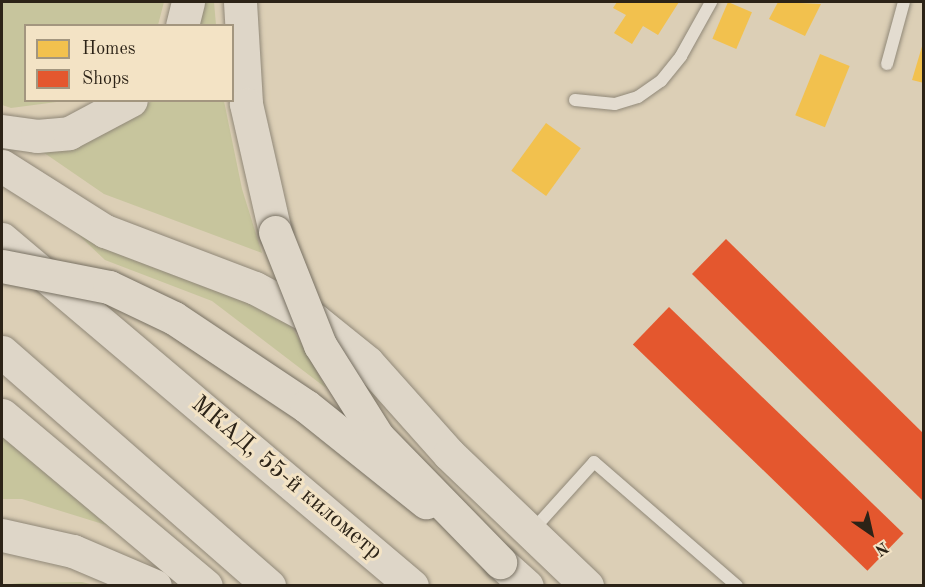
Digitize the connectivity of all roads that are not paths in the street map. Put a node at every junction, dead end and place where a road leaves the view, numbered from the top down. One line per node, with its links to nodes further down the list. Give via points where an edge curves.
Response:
1 (188, 2): 5 (main road)
2 (240, 2): 17 (main road, bridge, via 246,104 275,232 320,345 378,437)
3 (711, 2): 7 (lane, via 661,81 638,97 615,104)
4 (904, 2): 6 (lane)
5 (182, 24)
6 (887, 64)
7 (575, 100)
8 (126, 102): 9 (main road, via 69,133 37,136)
9 (2, 131)
10 (2, 166): 15 (main road, via 105,231 255,288 315,320 367,362 449,454)
11 (2, 239): 21 (main road, МКАД, 55-й километр)
12 (2, 266): 17 (main road, bridge, via 109,287 183,324 306,406)
13 (2, 352): 20 (main road)
14 (2, 415): 19 (main road)
15 (531, 533): 23 (main road); 24 (lane, via 594,462)
16 (2, 535): 18 (main road, via 73,551)
17 (500, 561): 22 (main road)
18 (155, 585)
19 (206, 585)
20 (269, 585)
21 (412, 585)
22 (527, 585)
23 (587, 585)
24 (737, 585)

